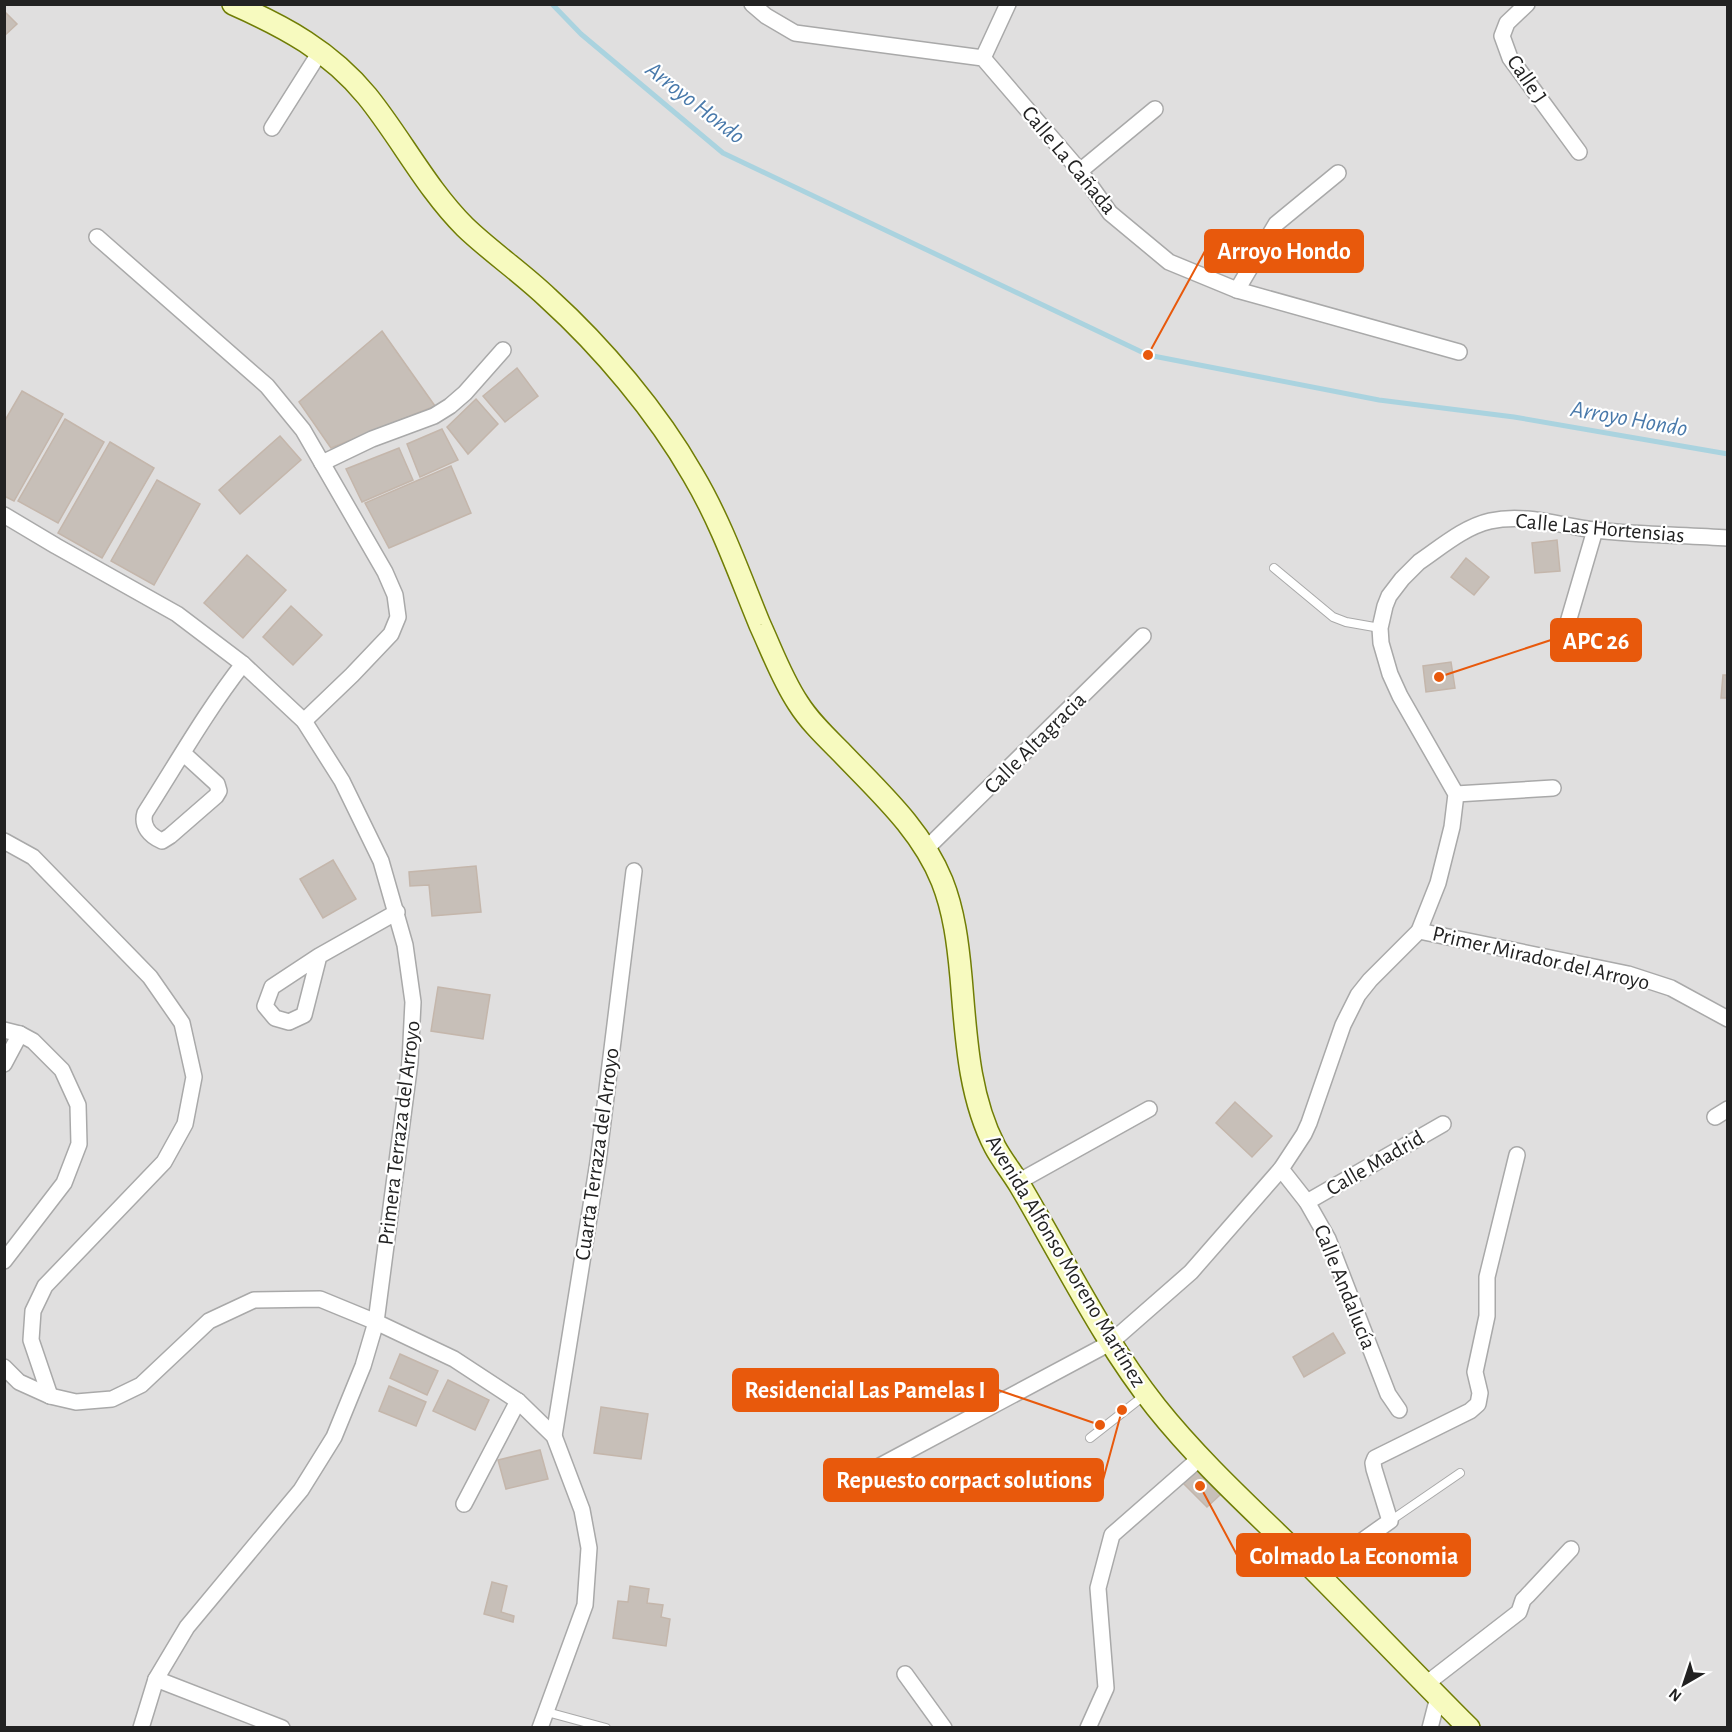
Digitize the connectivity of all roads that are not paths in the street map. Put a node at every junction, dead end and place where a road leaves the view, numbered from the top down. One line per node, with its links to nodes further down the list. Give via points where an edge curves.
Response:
1 (233, 4): 5 (main road, Avenida Alfonso Moreno Martínez, via 296,34)
2 (752, 4): 6 (street, via 795,33)
3 (1008, 4): 6 (street)
4 (1527, 4): 9 (street, Calle J, via 1507,23 1502,36 1510,58)
5 (320, 52): 8 (street); 30 (main road, Avenida Alfonso Moreno Martínez, via 367,97 467,229 553,302 646,406 695,478 721,529 777,665 802,710 909,823)
6 (983, 58): 10 (street, Calle La Cañada)
7 (1155, 109): 10 (street)
8 (272, 128)
9 (1580, 152)
10 (1080, 171): 13 (street, Calle La Cañada, via 1110,213 1170,262)
11 (1338, 173): 13 (street, via 1276,224)
12 (97, 237): 16 (street, via 267,386 303,430)
13 (1237, 291): 15 (street, Calle La Cañada)
14 (503, 350): 16 (street, via 465,393 434,416)
15 (1459, 352)
16 (322, 463): 25 (street, via 385,572 395,595 398,617 392,634)
17 (4, 515): 24 (street, Primera Terraza del Arroyo, via 177,614)
18 (1595, 530): 19 (street, Calle Las Hortensias); 21 (street, Calle Las Hortensias, via 1518,518 1472,528 1406,573 1389,596); 22 (street)
19 (1728, 538)
20 (1274, 568): 21 (lane, via 1333,617)
21 (1380, 628): 28 (street, via 1384,654 1397,688)
22 (1566, 629)
23 (1143, 636): 30 (street, Calle Altagracia)
24 (243, 664): 25 (street, Primera Terraza del Arroyo); 26 (street)
25 (304, 720): 32 (street, Primera Terraza del Arroyo, via 342,781 381,861)
26 (183, 753): 26 (street, via 143,820 154,837 162,841 219,791 218,784)
27 (1553, 788): 28 (street)
28 (1456, 794): 33 (street, via 1445,858)
29 (4, 840): 50 (street, via 33,857 150,978 182,1023 194,1077 185,1124 164,1162 45,1286 33,1311 31,1340)
30 (926, 849): 43 (main road, Avenida Alfonso Moreno Martínez, via 950,903 978,1103 998,1151)
31 (634, 871): 53 (street, Cuarta Terraza del Arroyo, via 598,1162)
32 (397, 912): 34 (street); 46 (street, Primera Terraza del Arroyo, via 413,1002 410,1062)
33 (1419, 931): 35 (street, Primer Mirador del Arroyo, via 1628,974 1671,988); 42 (street, via 1358,995 1343,1025 1307,1128)
34 (319, 956)
35 (1728, 1019)
36 (4, 1030): 37 (street)
37 (20, 1034): 38 (street); 45 (street, via 33,1041 62,1070 78,1105 78,1144 64,1183)
38 (4, 1064)
39 (1149, 1109): 43 (street)
40 (1443, 1124): 44 (street, Calle Madrid)
41 (1517, 1155): 59 (street, via 1487,1277 1487,1316 1475,1372 1480,1393 1478,1404 1375,1458 1374,1469)
42 (1281, 1169): 44 (street, Calle Andalucía); 47 (street, via 1191,1272)
43 (1018, 1182): 47 (main road, Avenida Alfonso Moreno Martínez)
44 (1308, 1202): 52 (street, Calle Andalucía, via 1328,1239 1388,1394)
45 (4, 1261)
46 (376, 1322): 50 (street, via 320,1299 254,1300 209,1321 141,1385 112,1399 76,1402); 51 (street, via 454,1359); 63 (street, Primera Terraza del Arroyo, via 334,1437 302,1490 187,1627)
47 (1110, 1343): 49 (main road, Avenida Alfonso Moreno Martínez); 56 (street)
48 (4, 1367): 50 (street, via 19,1382)
49 (1146, 1394): 54 (lane); 55 (main road, Avenida Alfonso Moreno Martínez)
50 (50, 1396)
51 (518, 1401): 53 (street); 58 (street)
52 (1399, 1410)
53 (554, 1436): 65 (street, via 582,1510 589,1548 585,1605)
54 (1090, 1438)
55 (1200, 1458): 61 (main road, Avenida Alfonso Moreno Martínez); 71 (street, via 1112,1535 1098,1588 1106,1689)
56 (876, 1468)
57 (1460, 1473): 59 (lane)
58 (464, 1504)
59 (1390, 1521): 61 (street)
60 (1571, 1549): 64 (street, via 1523,1600 1516,1615)
61 (1317, 1573): 64 (main road, Avenida Alfonso Moreno Martínez)
62 (905, 1674): 70 (street)
63 (156, 1679): 66 (street, Primera Terraza del Arroyo); 67 (street)
64 (1432, 1690): 72 (street); 73 (main road, Avenida Alfonso Moreno Martínez)
65 (547, 1712): 68 (street); 69 (lane)
66 (141, 1728)
67 (282, 1728)
68 (540, 1728)
69 (606, 1728)
70 (944, 1728)
71 (1088, 1728)
72 (1430, 1728)
73 (1469, 1728)

